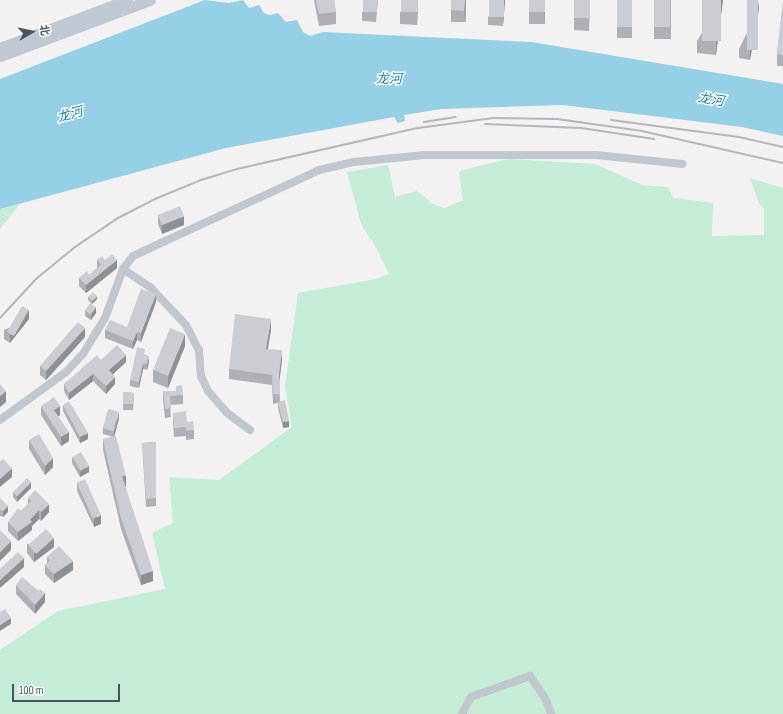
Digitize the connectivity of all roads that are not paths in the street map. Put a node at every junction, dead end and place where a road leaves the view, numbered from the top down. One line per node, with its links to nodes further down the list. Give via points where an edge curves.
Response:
1 (127, 0): 3 (main road)
2 (150, 0): 4 (main road)
3 (0, 48)
4 (0, 56)
5 (684, 164): 6 (street, via 596,155 483,154 425,155 354,162 319,170 288,182 133,256)
6 (123, 269): 7 (street, via 105,318 83,354 66,372); 8 (street, via 150,287 186,325 199,350 201,376 208,391 226,412)
7 (0, 420)
8 (250, 430)
9 (462, 714): 10 (street, via 470,697 530,676 546,700)
10 (551, 714)

